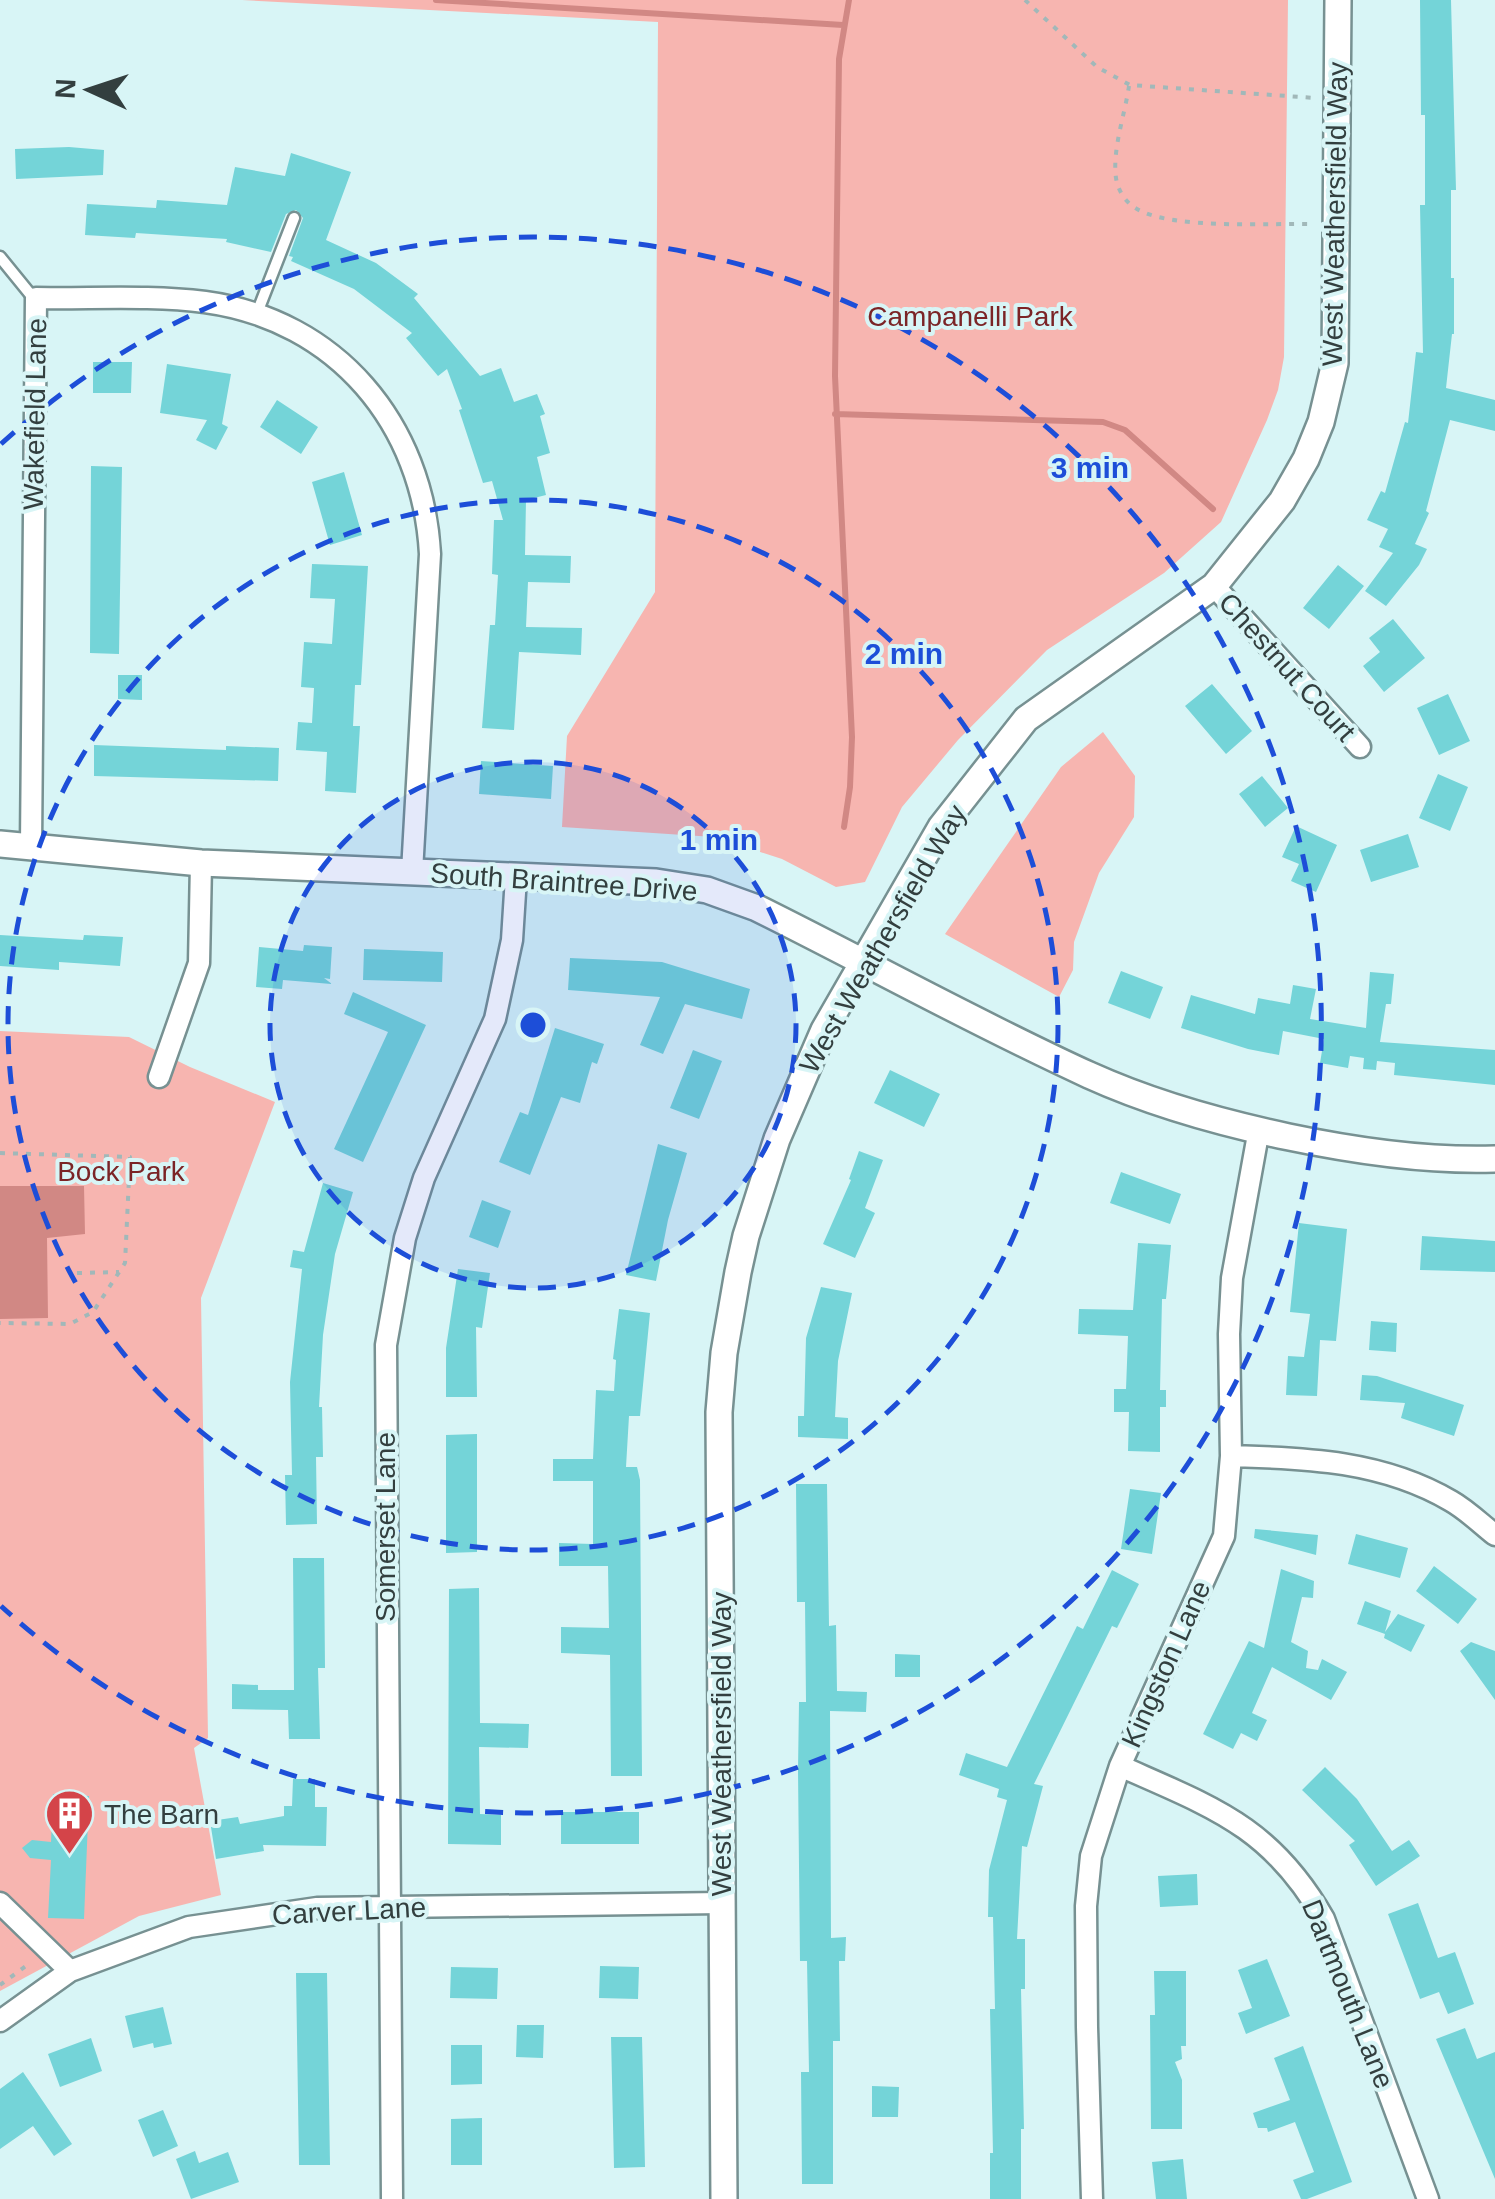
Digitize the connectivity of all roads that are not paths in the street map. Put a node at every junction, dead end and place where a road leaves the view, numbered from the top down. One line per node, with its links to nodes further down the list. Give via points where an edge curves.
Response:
1 (1338, 0): 6 (street, West Weathersfield Way, via 1336,336 1329,394 1306,460 1282,501)
2 (294, 218): 5 (lane)
3 (0, 257): 4 (lane)
4 (36, 301): 5 (street, Wakefield Lane, via 176,300); 9 (street, Wakefield Lane)
5 (256, 313): 11 (street, Wakefield Lane, via 315,342 370,392 401,438 423,497 429,585)
6 (1214, 586): 7 (street, Chestnut Court); 13 (street, West Weathersfield Way, via 1026,719 941,827)
7 (1360, 748)
8 (0, 844): 9 (street, South Braintree Drive)
9 (31, 846): 10 (street, South Braintree Drive)
10 (201, 862): 11 (street, South Braintree Drive); 14 (street, via 199,963)
11 (412, 872): 12 (street, South Braintree Drive)
12 (516, 878): 13 (street, South Braintree Drive, via 707,890); 22 (street, Somerset Lane, via 512,940 495,1019 424,1178 405,1238 386,1345)
13 (864, 962): 15 (street, South Braintree Drive, via 1091,1076); 21 (street, West Weathersfield Way, via 783,1122 731,1306 719,1412)
14 (159, 1077)
15 (1259, 1129): 16 (street, South Braintree Drive, via 1388,1152); 17 (street, Kingston Lane, via 1232,1278)
16 (1495, 1159)
17 (1230, 1456): 18 (street, via 1320,1458 1407,1481 1452,1502); 19 (street, Kingston Lane, via 1224,1536)
18 (1495, 1534)
19 (1120, 1766): 27 (street, Kingston Lane, via 1091,1856 1086,1906); 28 (street, Dartmouth Lane, via 1240,1823 1310,1896)
20 (0, 1904): 23 (street)
21 (722, 1904): 22 (street, Carver Lane); 26 (street, West Weathersfield Way)
22 (388, 1906): 23 (street, Carver Lane, via 317,1908 189,1927); 25 (street, Somerset Lane)
23 (70, 1972): 24 (street, Carver Lane)
24 (0, 2021)
25 (392, 2199)
26 (724, 2199)
27 (1092, 2199)
28 (1428, 2199)

